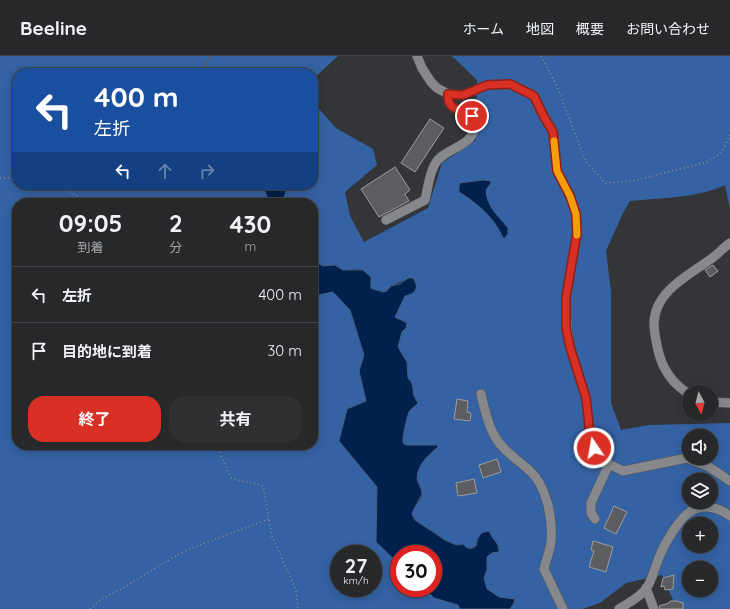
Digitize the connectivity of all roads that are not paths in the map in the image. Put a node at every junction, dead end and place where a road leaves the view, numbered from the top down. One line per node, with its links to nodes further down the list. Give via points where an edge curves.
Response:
1 (417, 56): 2 (street, via 431,82)
2 (448, 94): 3 (street, via 450,105 472,116 473,134 466,143 435,163 425,200); 9 (street, via 463,95 487,85 510,84 534,96 553,132 557,171 576,214 577,233 566,297 566,328 586,398 594,448)
3 (386, 220)
4 (730, 243): 5 (street, via 682,278 658,306 654,322 659,353 664,367)
5 (682, 389)
6 (481, 394): 14 (street, via 492,433 500,445 531,472 549,506 551,544 544,569)
7 (718, 402): 8 (street)
8 (730, 403)
9 (609, 464): 10 (street, via 623,470 687,458 709,467); 12 (street, via 591,503)
10 (730, 482)
11 (730, 516): 13 (street, via 712,507 693,509 689,512 661,552)
12 (595, 518)
13 (646, 588): 15 (street, via 635,599); 16 (street)
14 (563, 609)
15 (618, 609)
16 (654, 609)

